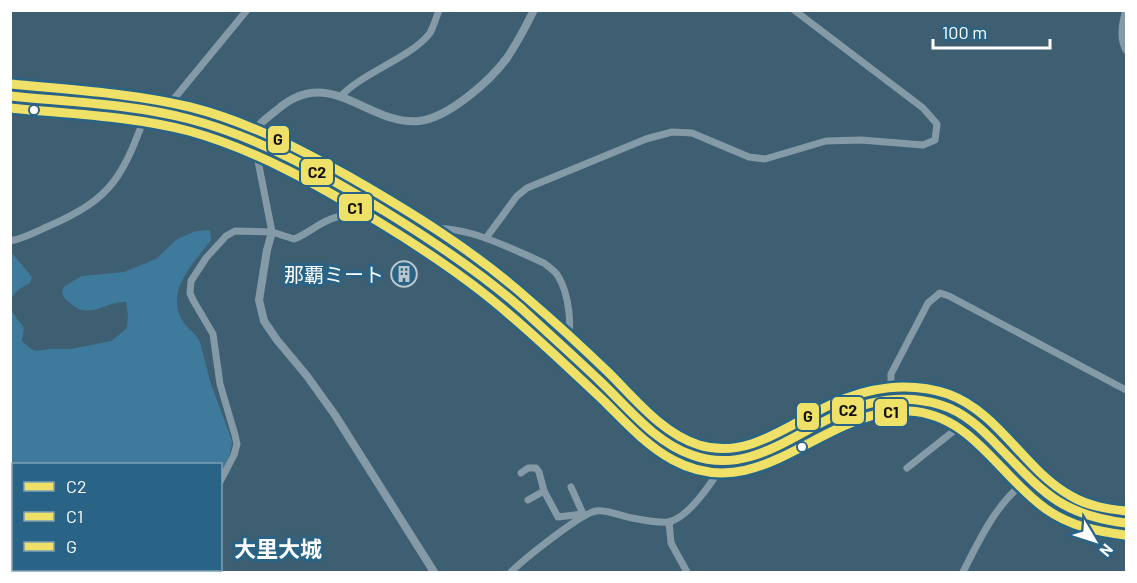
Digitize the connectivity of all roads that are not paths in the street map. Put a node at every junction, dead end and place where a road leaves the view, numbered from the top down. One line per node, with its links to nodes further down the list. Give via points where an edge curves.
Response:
1 (247, 10): 10 (street, via 173,100)
2 (439, 10): 8 (street, via 433,28 420,42)
3 (534, 10): 8 (street, via 507,58 438,116 409,121)
4 (794, 10): 16 (street, via 923,108 937,124 935,140 923,145 826,141 765,159 749,157 692,133 667,133 527,188 516,196)
5 (1126, 10): 6 (street, via 1122,36)
6 (1126, 50)
7 (10, 96): 9 (main road)
8 (340, 97): 11 (street, via 317,92 294,97 261,123)
9 (147, 111): 10 (main road); 17 (street, via 129,159 110,189 76,214)
10 (168, 114): 11 (main road)
11 (250, 138): 12 (main road)
12 (263, 144): 13 (main road); 15 (street, via 258,161)
13 (395, 219): 14 (main road); 15 (street, via 333,217 294,239)
14 (417, 231): 16 (street, via 437,228); 18 (main road, via 472,268)
15 (272, 232): 25 (street, via 235,231 226,236 191,281 190,293 213,334 220,384 237,444); 33 (street, via 259,300 264,321 335,415)
16 (486, 238): 18 (street, via 544,263 559,277 569,307)
17 (10, 241)
18 (564, 347): 22 (main road, via 656,434 697,458)
19 (1126, 390): 20 (street, via 940,293 928,303 891,374)
20 (891, 398): 21 (main road, via 932,402); 22 (main road, via 830,418 777,448)
21 (967, 417): 23 (street); 26 (main road)
22 (723, 463): 31 (street, via 691,508)
23 (907, 468)
24 (521, 472): 28 (street, via 536,468)
25 (222, 478)
26 (1029, 479): 32 (main road, via 1078,514); 36 (street, via 991,520)
27 (571, 487): 30 (street)
28 (544, 491): 29 (street); 30 (street, via 558,517)
29 (528, 500)
30 (583, 515): 31 (street, via 597,510); 34 (street)
31 (669, 522): 35 (street, via 671,543)
32 (1126, 523)
33 (434, 573)
34 (511, 573)
35 (687, 573)
36 (963, 573)

